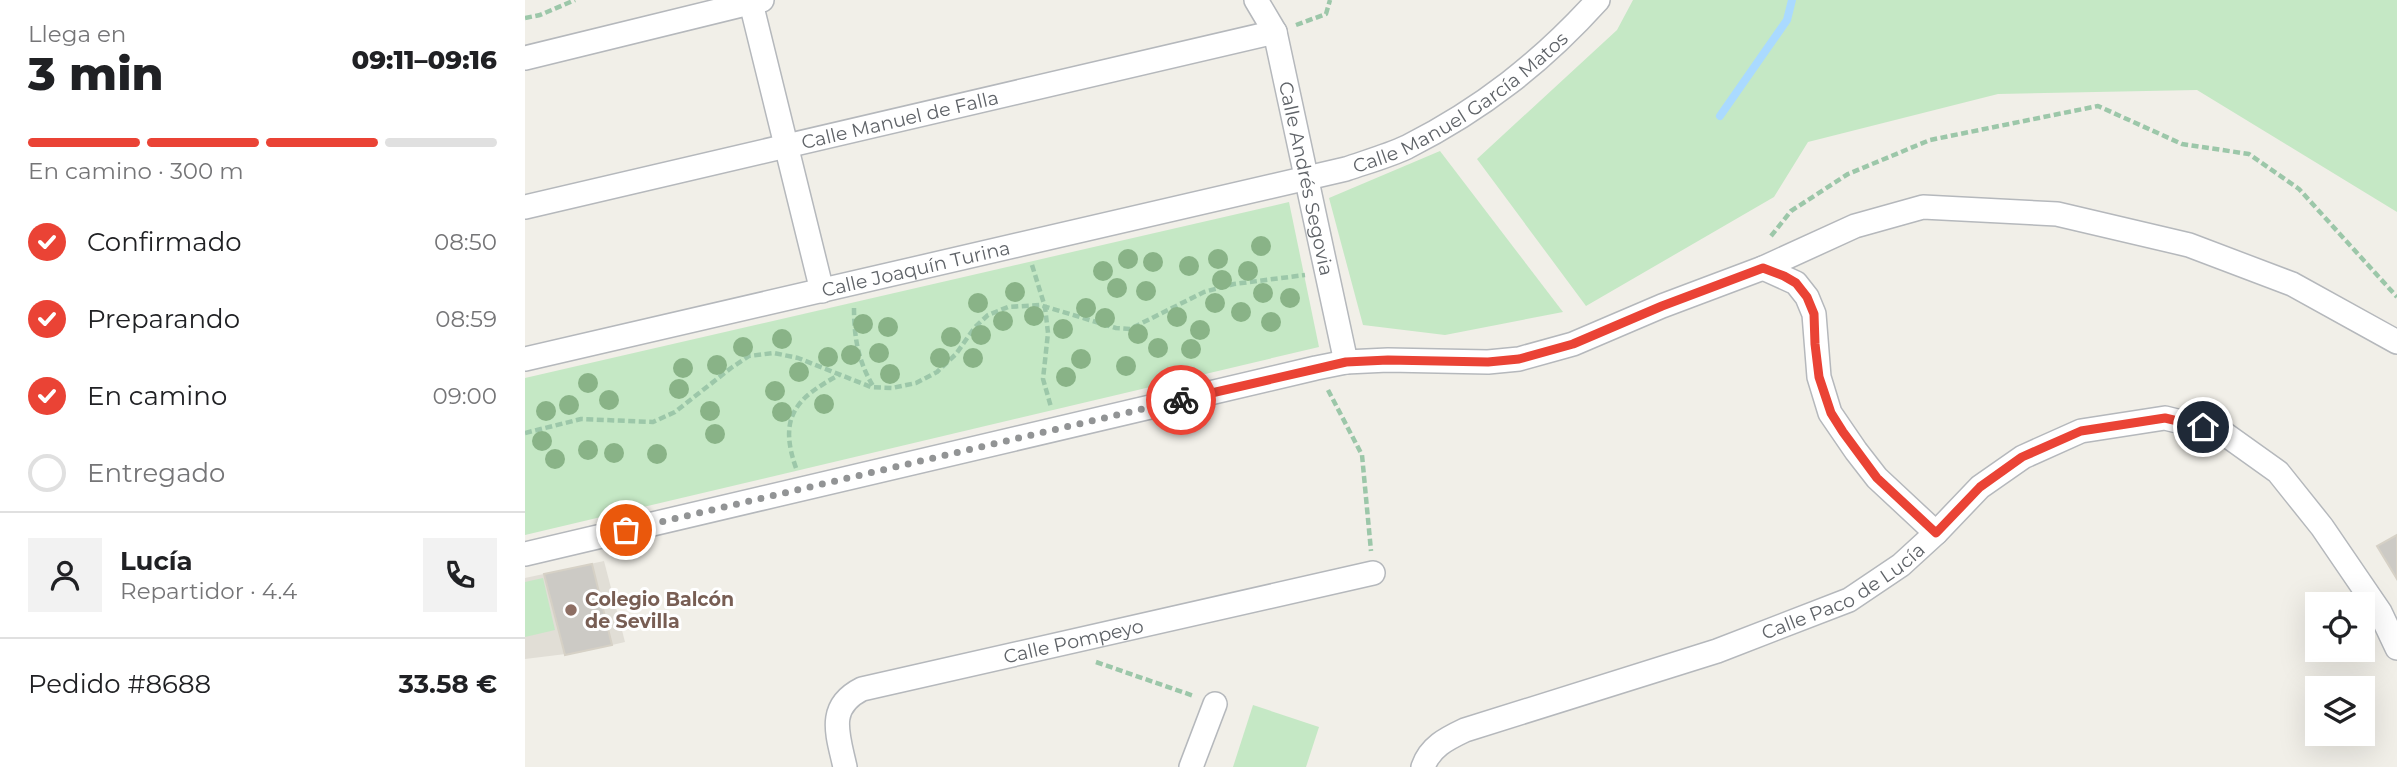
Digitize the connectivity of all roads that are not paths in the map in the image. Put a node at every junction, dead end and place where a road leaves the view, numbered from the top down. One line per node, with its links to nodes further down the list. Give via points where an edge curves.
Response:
1 (1256, 0): 4 (street, Calle Andrés Segovia)
2 (1598, 0): 7 (street, Calle Manuel García Matos, via 1518,78 1463,115 1405,148)
3 (756, 1): 5 (street); 6 (street)
4 (1275, 32): 6 (street, Calle Manuel de Falla); 7 (street, Calle Andrés Segovia)
5 (525, 58)
6 (786, 146): 8 (street, Calle Manuel de Falla); 10 (street)
7 (1307, 179): 10 (street, Calle Joaquín Turina); 13 (street, Calle Andrés Segovia)
8 (525, 207)
9 (1763, 268): 11 (street, via 1855,226 1923,207 2057,214 2215,254 2292,284); 13 (street, via 1573,344 1519,359); 14 (street, via 1796,283 1807,297 1814,314 1819,377 1831,413 1877,478)
10 (822, 291): 12 (street, Calle Joaquín Turina)
11 (2397, 342)
12 (525, 359)
13 (1346, 362): 15 (street)
14 (1936, 533): 17 (street, Calle Paco de Lucía, via 1980,487 2022,457 2081,431 2165,418 2222,432 2278,472 2380,612); 21 (street, Calle Paco de Lucía, via 1901,565 1849,600 1717,651 1465,730 1443,740 1427,755)
15 (525, 554)
16 (1373, 573): 19 (street, Calle Pompeyo, via 862,689 850,695 837,715)
17 (2397, 648)
18 (1215, 704): 20 (street)
19 (845, 767)
20 (1191, 767)
21 (1423, 767)

